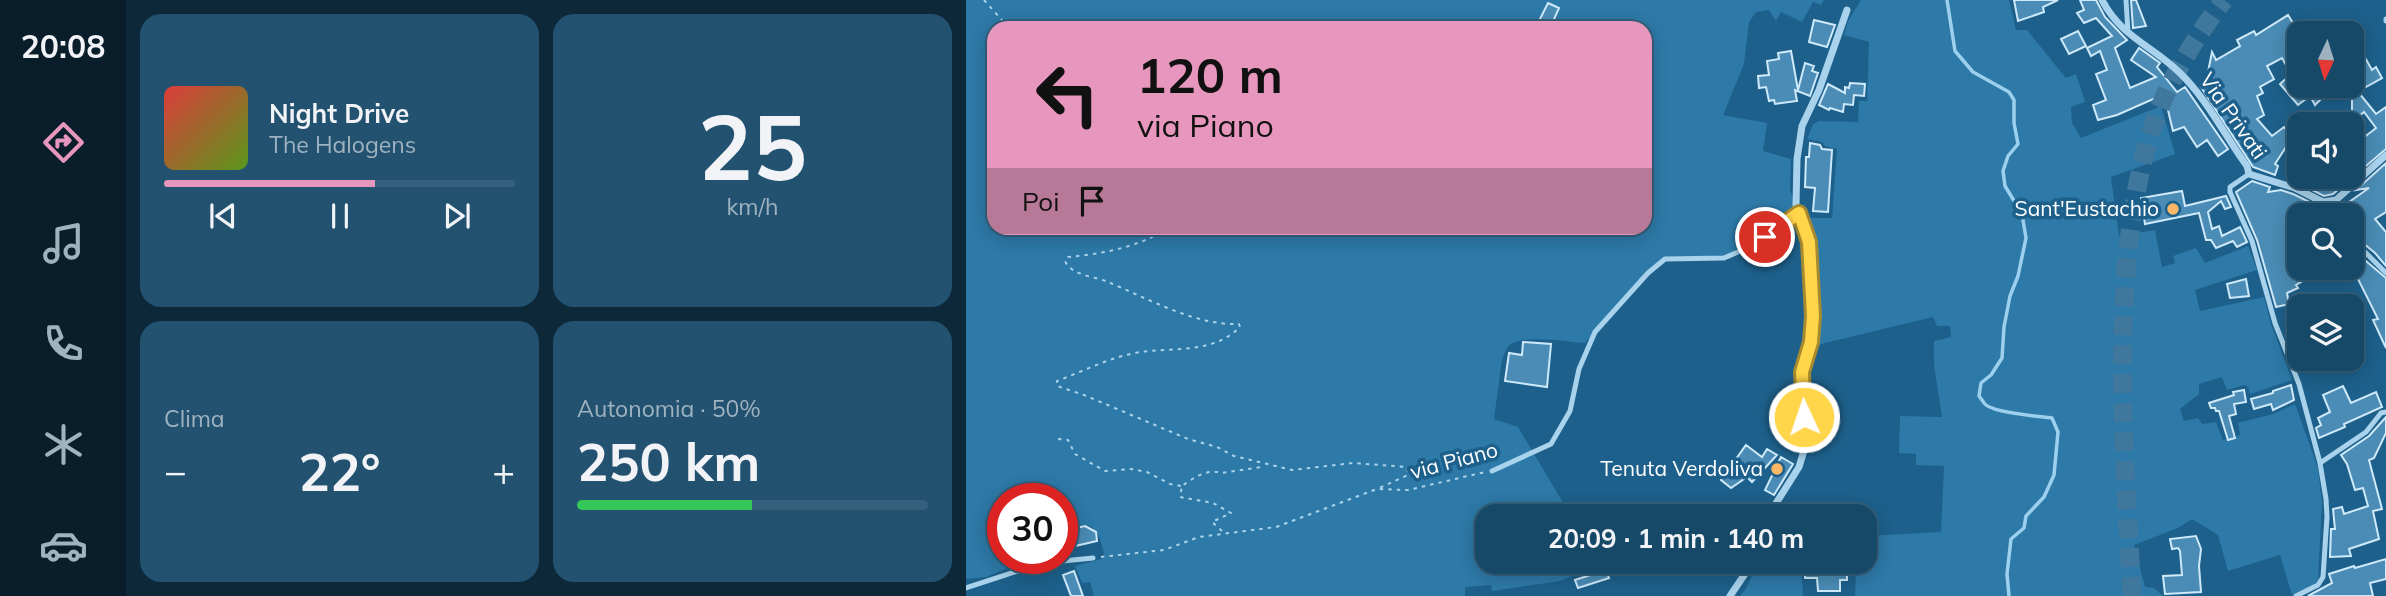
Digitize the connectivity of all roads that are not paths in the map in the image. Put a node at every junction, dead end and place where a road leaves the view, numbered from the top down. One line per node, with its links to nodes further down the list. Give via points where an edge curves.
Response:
1 (2102, 0): 4 (street, Via Privati, via 2116,23)
2 (2126, 0): 4 (lane)
3 (1847, 10): 8 (street, via 1802,126 1796,178)
4 (2128, 32): 6 (street, Via Privati, via 2182,74)
5 (2386, 155): 7 (street, via 2336,200)
6 (2249, 174): 7 (street, Via Privati); 12 (lane, via 2230,187 2230,192 2252,241)
7 (2323, 202)
8 (1799, 213): 13 (lane, via Piano, via 1724,258 1665,259 1595,332 1579,369 1570,411 1551,444); 14 (street, via 1809,242 1813,316 1801,390 1806,444 1799,467)
9 (2364, 251): 10 (lane)
10 (2386, 273)
11 (2386, 412): 12 (lane, via 2366,432)
12 (2320, 463): 19 (lane, via 2327,517 2323,576)
13 (1492, 471)
14 (1776, 504)
15 (1093, 558): 17 (lane, via 1042,563)
16 (1745, 574): 18 (street)
17 (966, 588)
18 (1730, 596)
19 (2296, 596)

